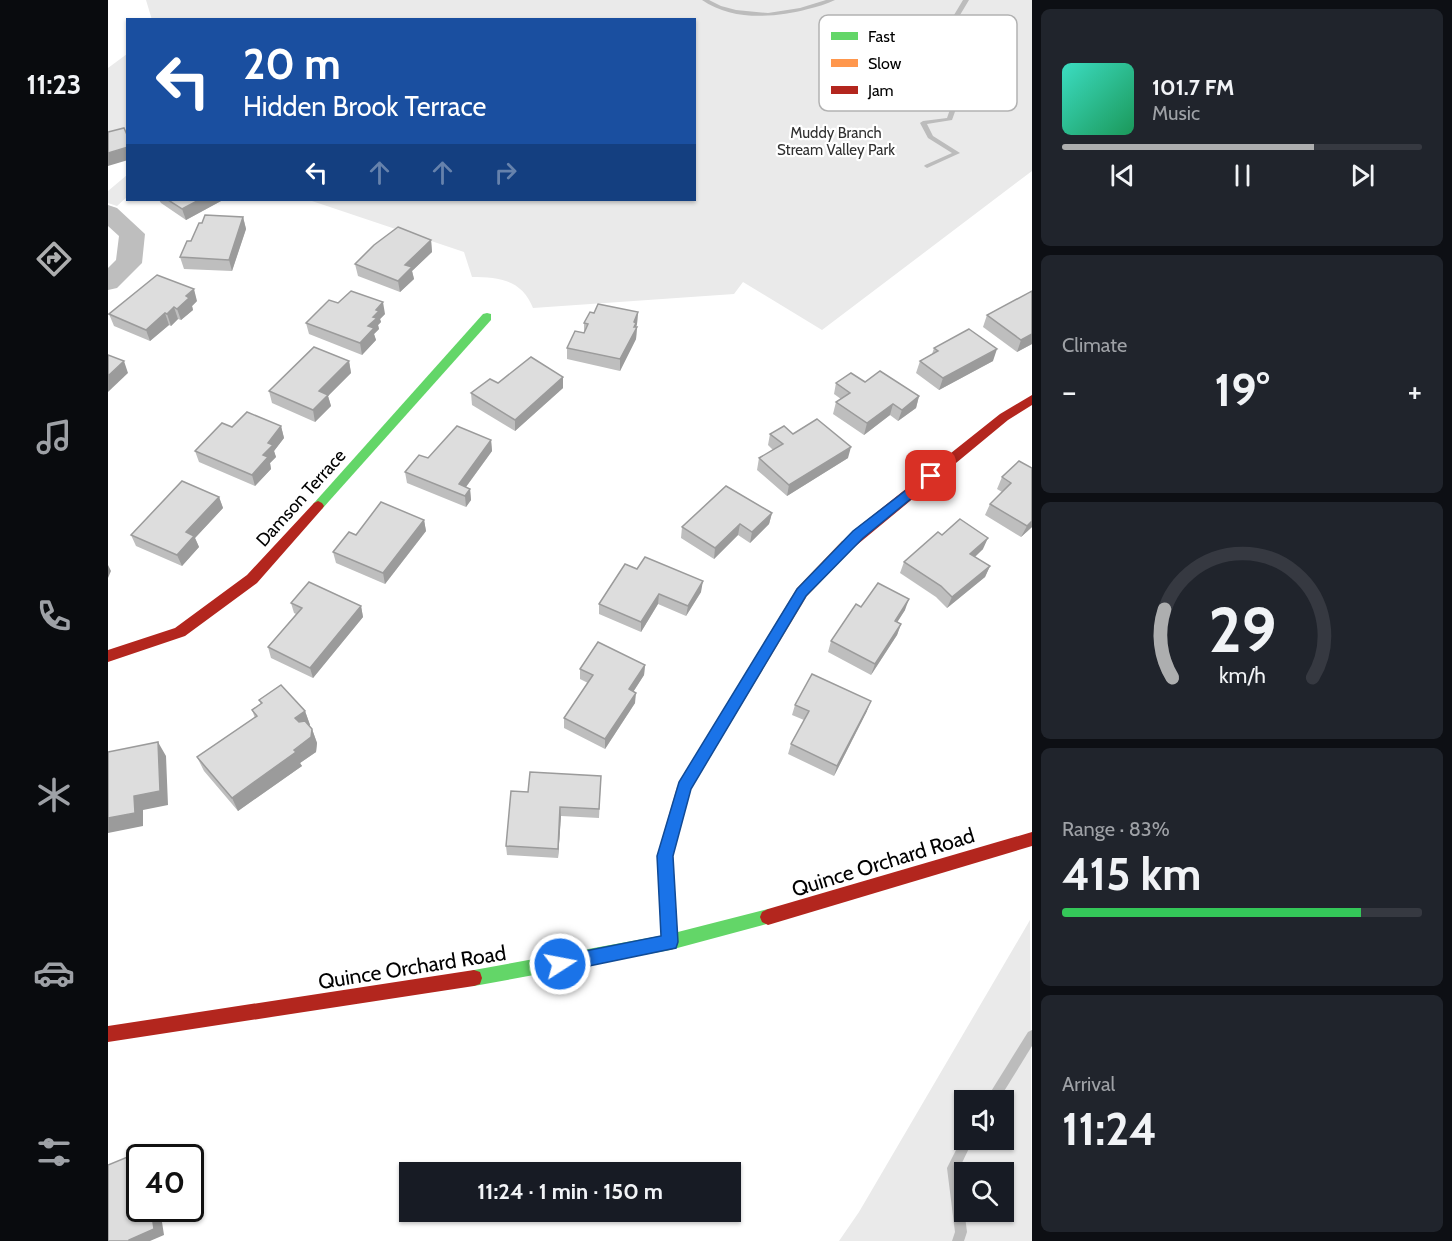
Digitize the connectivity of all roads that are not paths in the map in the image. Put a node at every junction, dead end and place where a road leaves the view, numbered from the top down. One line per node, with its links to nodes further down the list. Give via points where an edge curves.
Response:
1 (108, 213): 2 (street, via 132,234 129,263)
2 (108, 282)
3 (487, 317): 5 (street, Damson Terrace, via 252,579 180,632)
4 (1032, 399): 7 (street, via 858,534 802,592 684,787 665,856)
5 (108, 656)
6 (1032, 838): 7 (street, Quince Orchard Road, via 808,907)
7 (670, 942): 8 (street, Quince Orchard Road, via 516,972)
8 (108, 1034)

